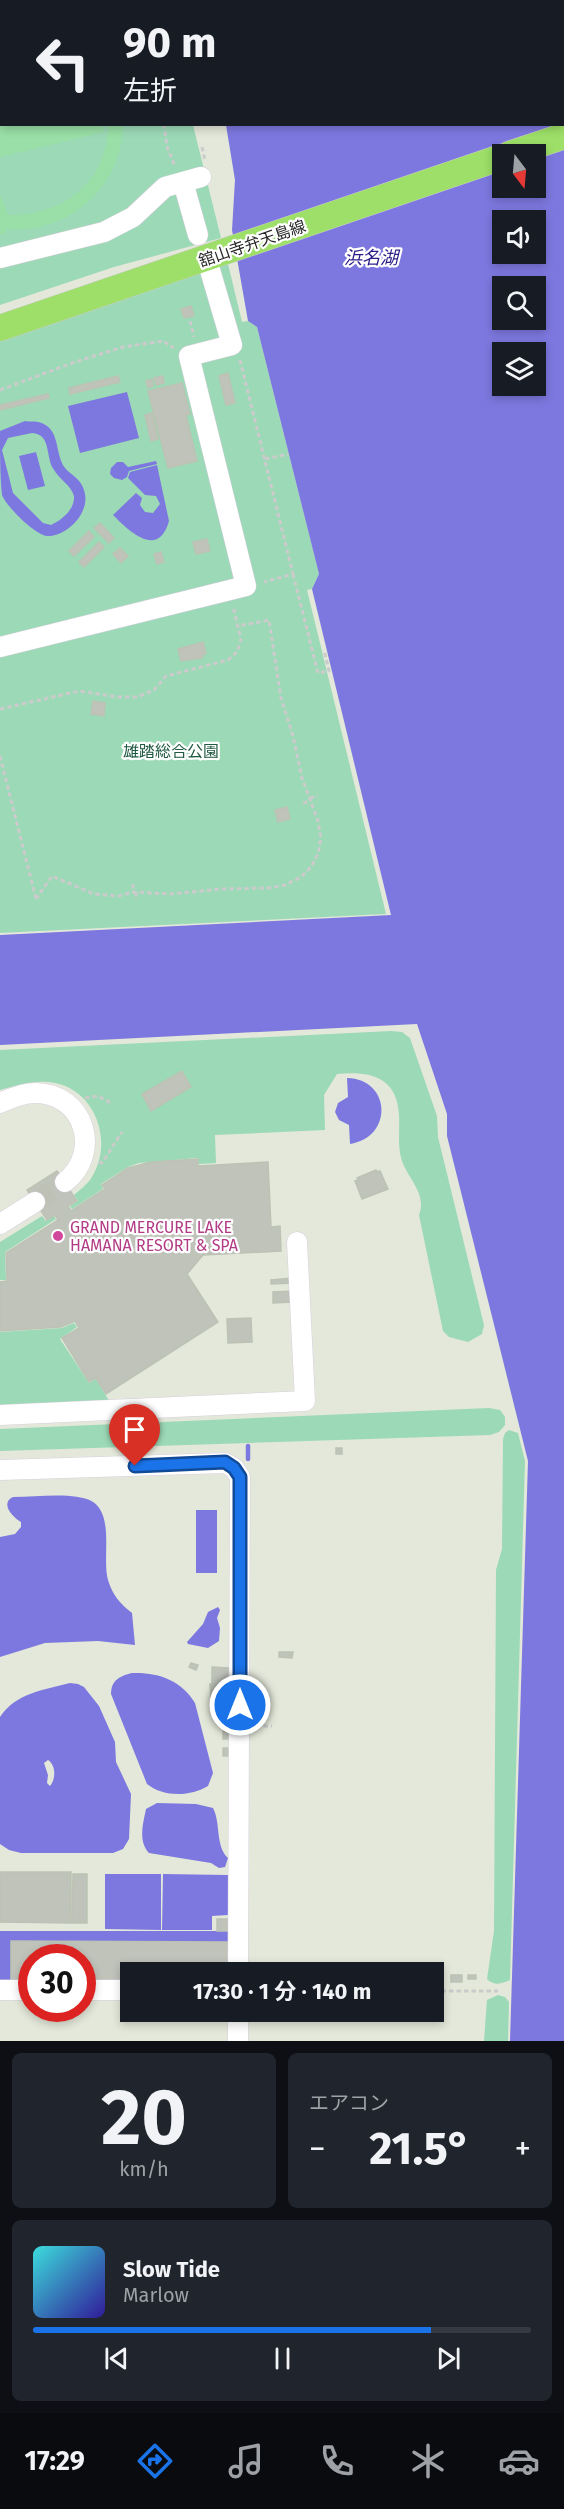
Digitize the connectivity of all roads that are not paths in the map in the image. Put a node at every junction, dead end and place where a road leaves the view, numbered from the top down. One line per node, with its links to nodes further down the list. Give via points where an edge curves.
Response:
1 (564, 136): 2 (main road)
2 (540, 144)
3 (492, 161): 6 (main road, 舘山寺弁天島線)
4 (198, 235): 5 (street, via 191,172 165,187 133,217 104,232)
5 (0, 258)
6 (213, 263): 7 (main road, 舘山寺弁天島線); 8 (street, via 232,345 192,349 238,588)
7 (0, 328)
8 (0, 647)
9 (0, 1103): 10 (street, via 24,1094 47,1094 68,1104 76,1113 86,1146 79,1168)
10 (64, 1182)
11 (35, 1202): 12 (street)
12 (0, 1224)
13 (297, 1242): 14 (street, via 305,1401)
14 (0, 1415)
15 (0, 1470): 16 (street, via 225,1462 240,1477)
16 (238, 1962)
17 (0, 1990): 18 (street)
18 (18, 1990)
19 (96, 1990): 20 (street)
20 (120, 1990)
21 (238, 2022): 22 (street)
22 (238, 2041)

